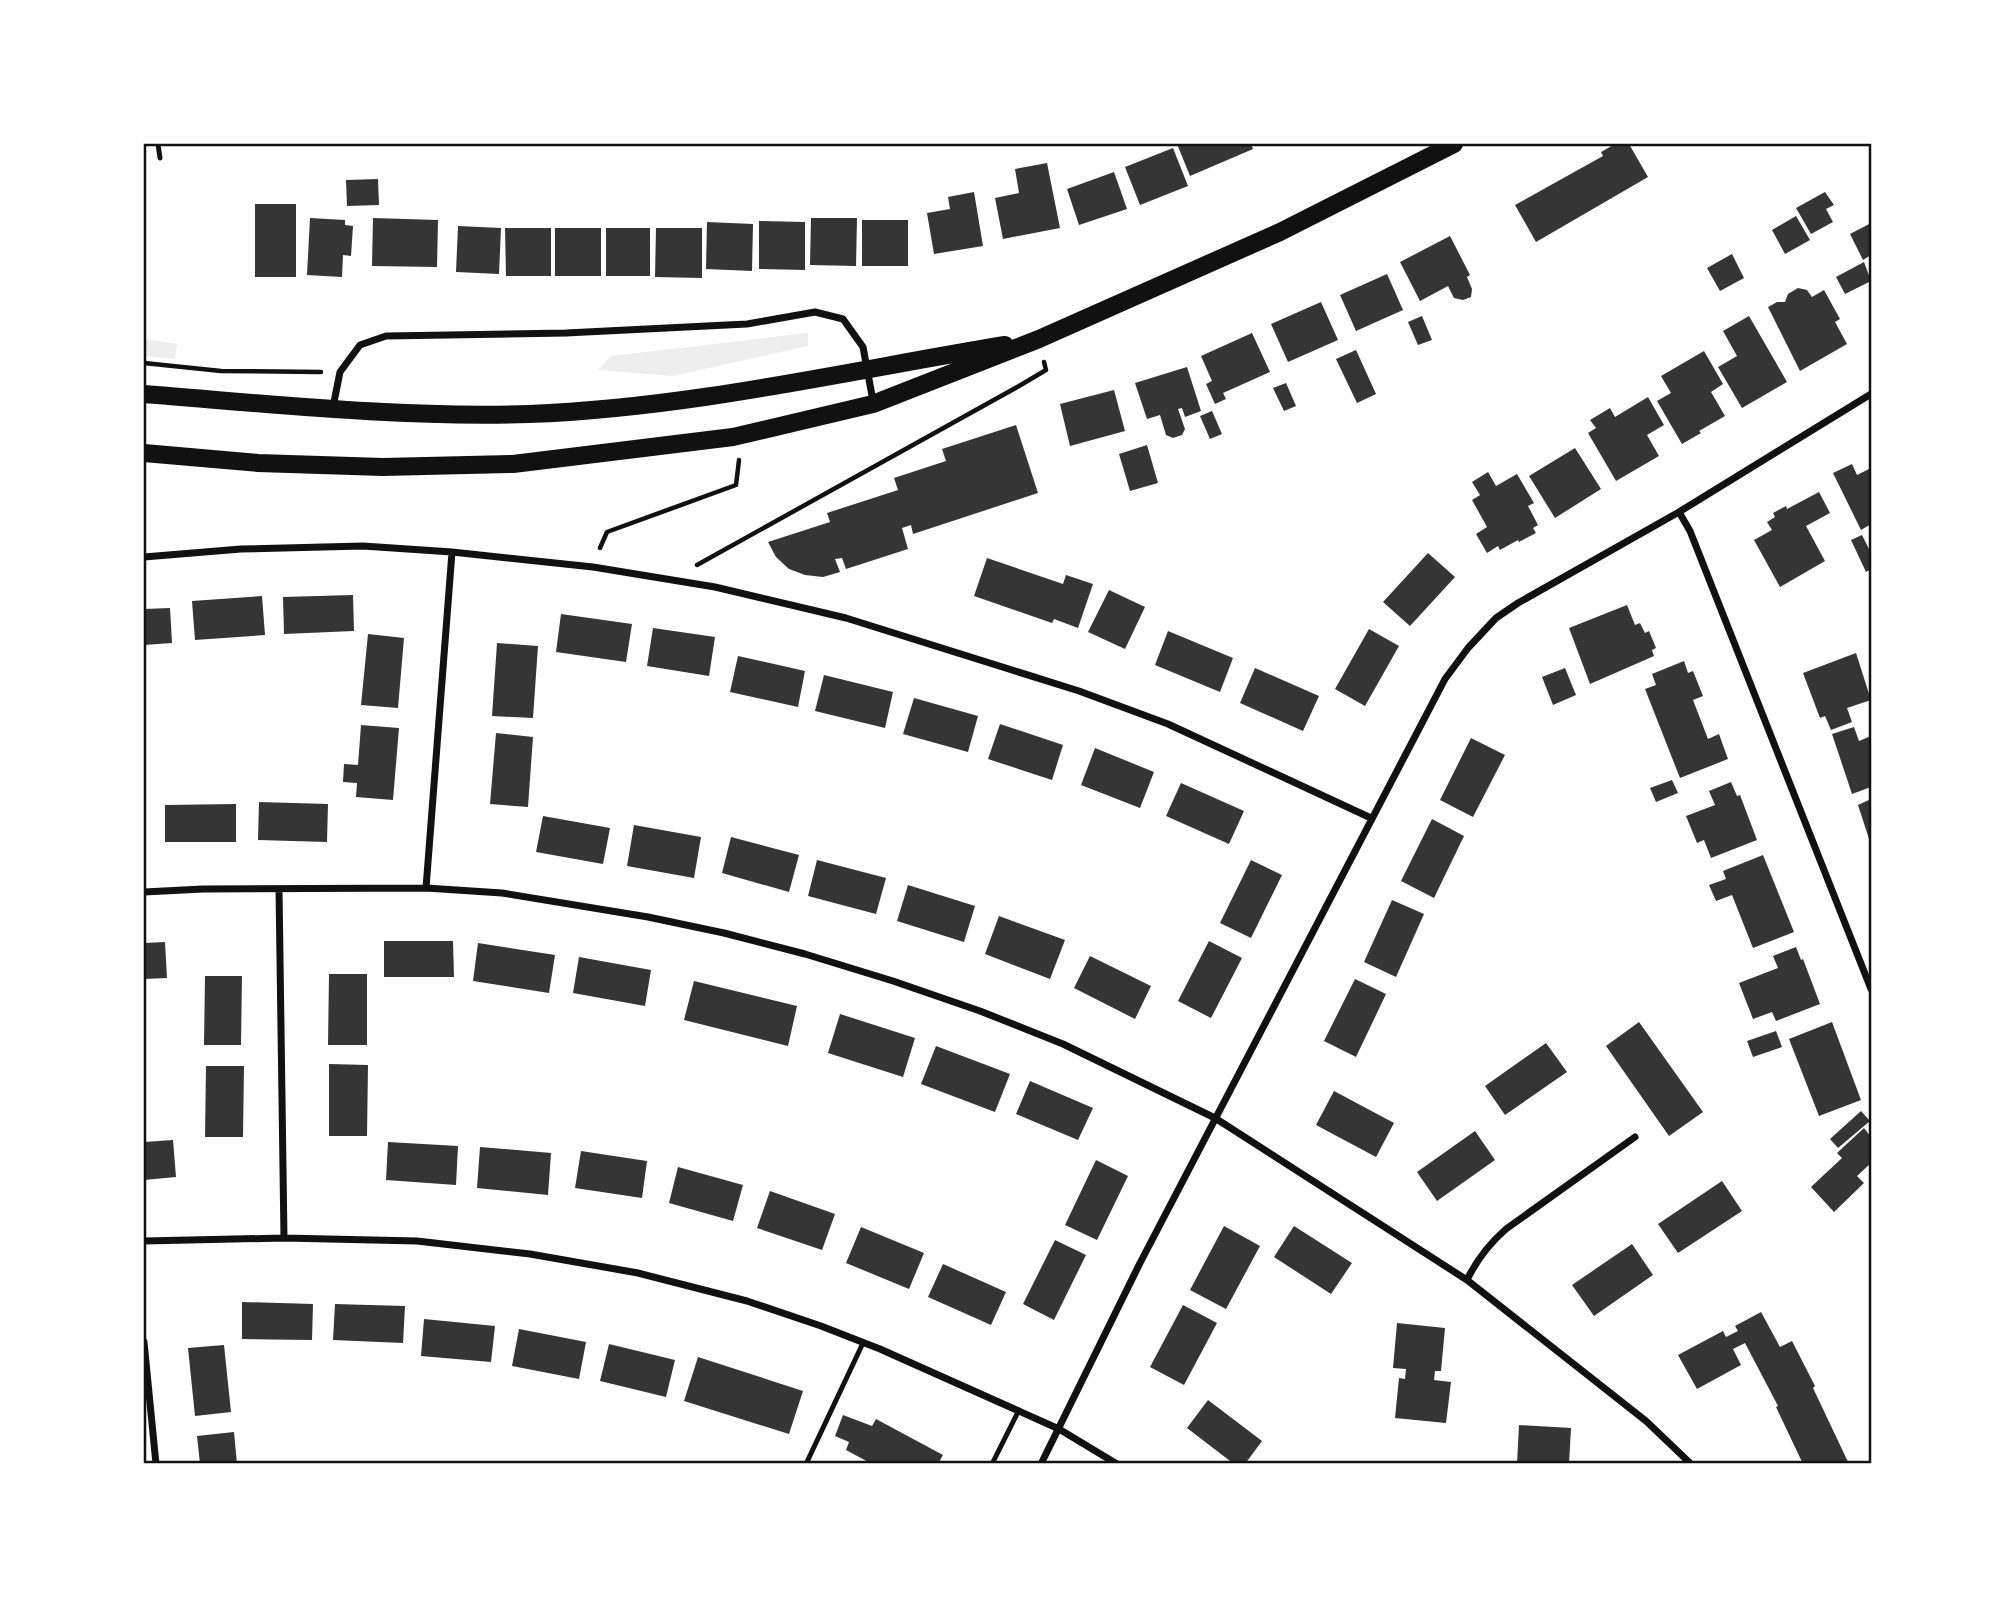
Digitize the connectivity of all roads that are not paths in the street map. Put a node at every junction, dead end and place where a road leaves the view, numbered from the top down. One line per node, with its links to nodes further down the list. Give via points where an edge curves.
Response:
1 (158, 144): 3 (lane)
2 (1454, 144): 4 (main road, via 1280,232)
3 (160, 158)
4 (1039, 339): 5 (main road); 8 (main road)
5 (867, 369): 8 (street); 9 (main road, via 623,408 528,414); 9 (street, via 863,347 843,319 815,312 747,324 386,336 360,345 340,372)
6 (144, 394): 9 (main road)
7 (1871, 394): 11 (street)
8 (873, 404): 10 (main road, via 743,435 513,464 383,467)
9 (333, 408)
10 (144, 453)
11 (1679, 512): 14 (street, via 1496,618 1445,679); 18 (street)
12 (453, 552): 13 (street, via 299,546); 14 (street, via 593,567 715,587 846,618 1079,691 1168,724); 15 (street)
13 (144, 557)
14 (1371, 818): 19 (street)
15 (426, 888): 16 (street); 19 (street, via 502,892 621,912 805,954 1063,1044)
16 (279, 889): 17 (street); 21 (street)
17 (144, 892)
18 (1871, 989)
19 (1215, 1118): 23 (street); 27 (street)
20 (1635, 1137): 23 (street, via 1506,1229 1475,1262)
21 (285, 1238): 22 (street); 25 (street, via 417,1241 530,1254 747,1301)
22 (144, 1241)
23 (1467, 1280): 33 (street, via 1646,1421)
24 (144, 1342): 28 (street)
25 (863, 1342): 26 (street); 29 (lane)
26 (1019, 1410): 27 (street); 30 (lane)
27 (1059, 1429): 31 (street); 32 (street)
28 (156, 1464)
29 (806, 1464)
30 (992, 1464)
31 (1041, 1464)
32 (1117, 1464)
33 (1692, 1464)

